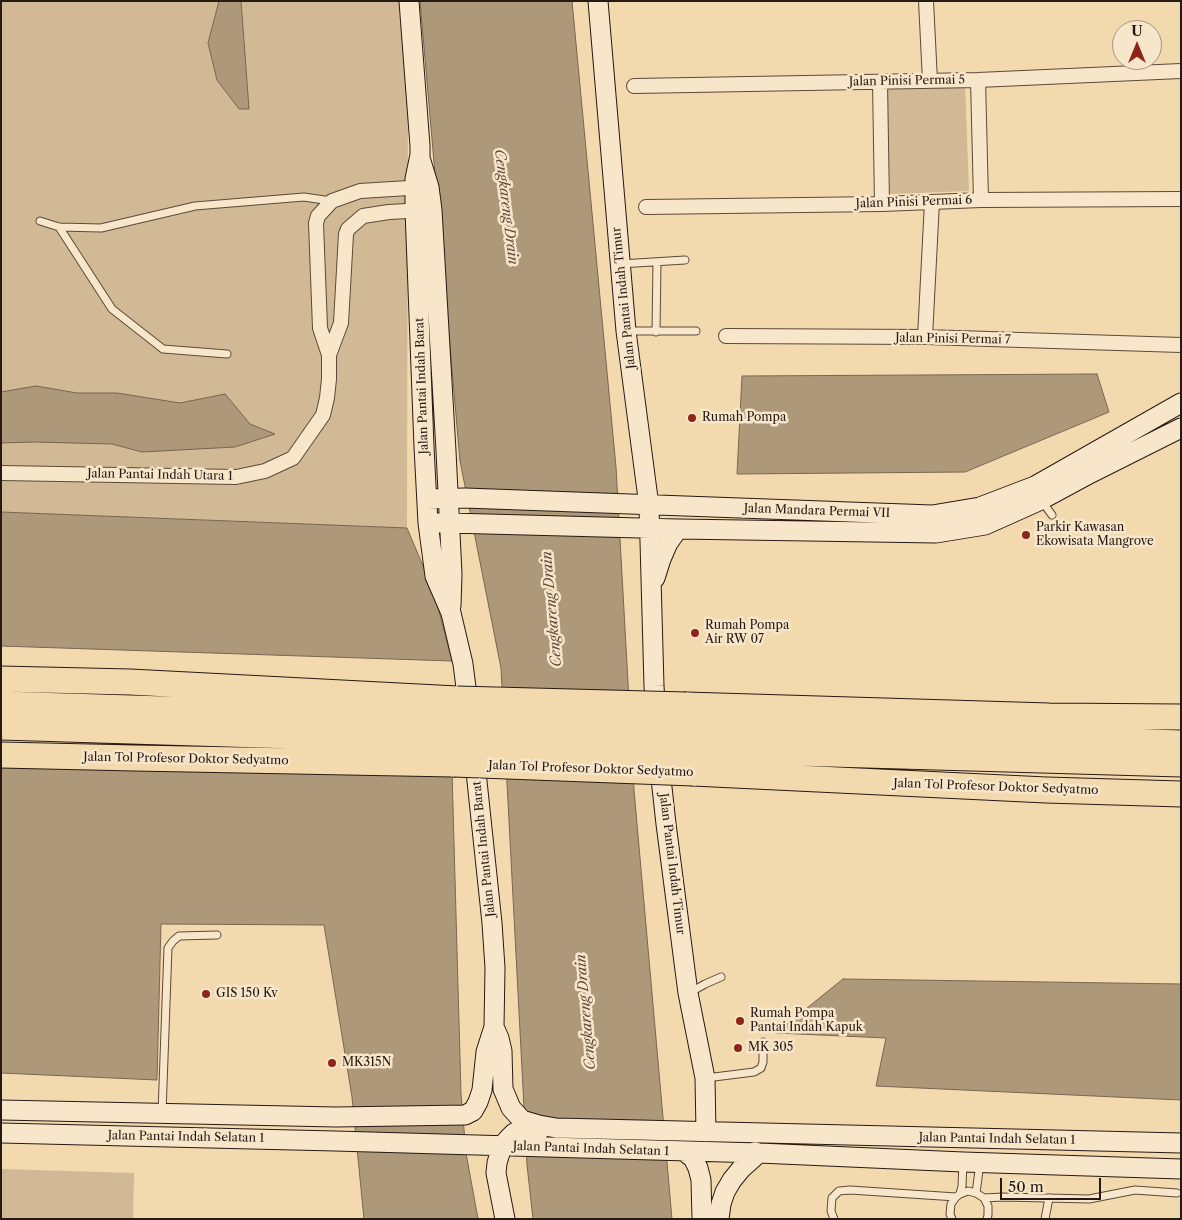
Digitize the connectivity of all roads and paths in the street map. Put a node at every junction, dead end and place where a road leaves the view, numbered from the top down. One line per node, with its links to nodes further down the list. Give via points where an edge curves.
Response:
1 (408, 1): 9 (street, Jalan Pantai Indah Barat, via 420,155 415,179)
2 (598, 1): 21 (street, Jalan Pantai Indah Timur)
3 (926, 1): 6 (street)
4 (1181, 71): 5 (street, Jalan Pinisi Permai 5)
5 (978, 80): 6 (street, Jalan Pinisi Permai 5); 11 (street)
6 (930, 81): 7 (street, Jalan Pinisi Permai 5)
7 (880, 82): 8 (street, Jalan Pinisi Permai 5); 14 (street)
8 (634, 86)
9 (422, 187): 12 (street, via 360,191); 16 (street, Jalan Pantai Indah Barat)
10 (1181, 199): 11 (street, Jalan Pinisi Permai 6)
11 (981, 200): 13 (street, Jalan Pinisi Permai 6)
12 (332, 201): 18 (lane, via 304,197 195,206 101,228); 29 (street, Jalan Pantai Indah Utara 1, via 316,223 320,328)
13 (932, 202): 14 (street, Jalan Pinisi Permai 6); 26 (street)
14 (882, 204): 15 (street, Jalan Pinisi Permai 6)
15 (646, 207)
16 (423, 210): 29 (street, Jalan Pantai Indah Utara 1, via 363,216 348,229 341,323); 33 (street, Jalan Pantai Indah Barat, via 446,451); 34 (street, Jalan Pantai Indah Barat)
17 (40, 221): 18 (lane)
18 (59, 227): 28 (lane, via 112,309 163,349)
19 (685, 260): 20 (lane)
20 (656, 262): 21 (lane); 24 (lane)
21 (620, 264): 22 (street, Jalan Pantai Indah Timur)
22 (626, 331): 24 (lane); 36 (street, Jalan Pantai Indah Timur)
23 (696, 331): 24 (lane)
24 (656, 332)
25 (726, 336): 26 (street, Jalan Pinisi Permai 7)
26 (925, 337): 27 (street, Jalan Pinisi Permai 7)
27 (1181, 345)
28 (227, 354)
29 (329, 355): 32 (street, Jalan Pantai Indah Utara 1, via 330,379 323,415 293,458 265,471 236,477)
30 (1181, 403): 36 (street, Jalan Mandara Permai VII, via 1035,486 980,507 932,515)
31 (1181, 428): 35 (street, Jalan Mandara Permai VII)
32 (1, 473)
33 (456, 498): 34 (street, Jalan Mandara Permai VII); 36 (street, Jalan Mandara Permai VII); 39 (street, Jalan Pantai Indah Barat)
34 (427, 499): 38 (street, Jalan Pantai Indah Barat)
35 (1041, 500): 37 (lane); 41 (street, Jalan Mandara Permai VII, via 985,525 936,533)
36 (649, 506): 40 (street, Jalan Pantai Indah Timur)
37 (1052, 515)
38 (428, 523): 39 (street, Jalan Mandara Permai VII); 43 (street, Jalan Pantai Indah Barat, via 435,576)
39 (458, 523): 40 (street, Jalan Mandara Permai VII); 43 (street, Jalan Pantai Indah Barat)
40 (650, 528): 41 (street, Jalan Mandara Permai VII); 42 (street, Jalan Pantai Indah Timur)
41 (678, 529): 42 (street, Jalan Pantai Indah Timur, via 661,559)
42 (652, 594): 56 (street, Jalan Pantai Indah Timur, via 661,779)
43 (451, 612): 57 (street, Jalan Pantai Indah Barat, via 463,664 489,889 495,968)
44 (1, 679): 48 (highway, Jalan Tol Profesor Doktor Sedyatmo, via 130,682)
45 (1, 704): 48 (highway, Jalan Tol Profesor Doktor Sedyatmo)
46 (1181, 717): 49 (highway, Jalan Tol Profesor Doktor Sedyatmo, via 1049,716)
47 (1, 727): 48 (highway, Jalan Tol Profesor Doktor Sedyatmo)
48 (456, 730): 49 (highway, Jalan Tol Profesor Doktor Sedyatmo, bridge); 49 (highway, Jalan Tol Profesor Doktor Sedyatmo, bridge); 51 (highway, Jalan Tol Profesor Doktor Sedyatmo, via 135,758)
49 (690, 739): 50 (highway, Jalan Tol Profesor Doktor Sedyatmo); 52 (highway, Jalan Tol Profesor Doktor Sedyatmo); 53 (highway, Jalan Tol Profesor Doktor Sedyatmo, via 1046,790)
50 (1181, 743)
51 (1, 755)
52 (1181, 764)
53 (1181, 794)
54 (217, 935): 62 (lane, via 179,936 168,948)
55 (721, 977): 56 (lane)
56 (688, 993): 59 (street, Jalan Pantai Indah Timur)
57 (494, 1027): 60 (street, Jalan Pantai Indah Barat, via 486,1052); 65 (street, Jalan Pantai Indah Barat, via 502,1051 503,1089)
58 (763, 1042): 59 (lane, via 761,1068 754,1072)
59 (706, 1078): 66 (street, Jalan Pantai Indah Timur)
60 (482, 1090): 62 (street, Jalan Pantai Indah Selatan 1, via 473,1111 465,1115 336,1117)
61 (1, 1110): 62 (street, Jalan Pantai Indah Selatan 1)
62 (162, 1113)
63 (675, 1130): 65 (street, Jalan Pantai Indah Selatan 1, via 539,1125); 66 (street, Jalan Pantai Indah Selatan 1); 71 (street)
64 (1, 1132): 68 (street, Jalan Pantai Indah Selatan 1)
65 (523, 1132): 69 (street, Jalan Pantai Indah Selatan 1); 70 (street, Jalan Pantai Indah Selatan 1)
66 (706, 1132): 67 (street, Jalan Pantai Indah Selatan 1)
67 (1181, 1143)
68 (473, 1145): 69 (street, Jalan Pantai Indah Selatan 1); 74 (street, via 488,1158)
69 (502, 1146): 74 (street)
70 (680, 1151): 71 (street, Jalan Pantai Indah Selatan 1); 81 (street, via 693,1158 698,1168)
71 (759, 1153): 72 (street, Jalan Pantai Indah Selatan 1); 82 (street, via 732,1180 721,1204)
72 (972, 1162): 73 (street, Jalan Pantai Indah Selatan 1); 75 (lane); 77 (lane)
73 (1181, 1169)
74 (496, 1173): 80 (street)
75 (976, 1193): 77 (lane); 78 (lane)
76 (1177, 1193): 79 (lane, via 1135,1190 1089,1199)
77 (958, 1195): 83 (lane, via 839,1191 832,1198); 84 (lane, via 950,1204)
78 (984, 1198): 79 (lane); 85 (lane, via 988,1206)
79 (1049, 1198): 86 (lane)
80 (506, 1219)
81 (702, 1219)
82 (720, 1219)
83 (834, 1219)
84 (952, 1219)
85 (987, 1219)
86 (1046, 1219)

